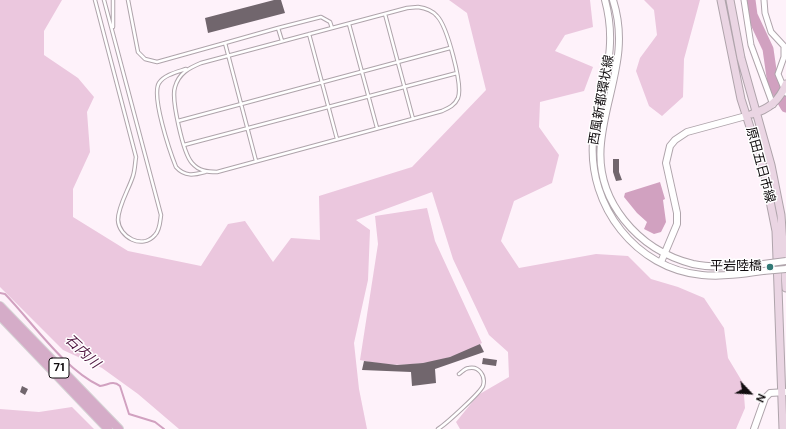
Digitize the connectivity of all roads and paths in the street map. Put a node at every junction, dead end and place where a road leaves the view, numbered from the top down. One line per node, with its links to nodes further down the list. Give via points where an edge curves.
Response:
1 (95, 0): 15 (lane, via 136,157 134,174 118,218 120,228 132,240 148,240 159,227 161,215)
2 (104, 0): 15 (lane)
3 (113, 0): 15 (lane)
4 (128, 0): 18 (lane, via 138,52 145,59 157,62)
5 (604, 0): 45 (street, 西風新都環状線, via 609,16 611,40 593,141 595,175 599,192 616,225 633,244)
6 (613, 0): 43 (street, 西風新都環状線, via 618,16 620,40 601,142 603,176 608,194 627,225 641,239)
7 (721, 0): 33 (main road, 原田五日市線, via 732,61)
8 (730, 0): 32 (main road, 原田五日市線, via 741,58)
9 (744, 0): 30 (street, via 751,46)
10 (764, 0): 27 (street, via 771,32 784,46 784,57 778,74)
11 (385, 14): 12 (lane); 19 (lane, via 407,8 429,9 443,24); 21 (lane)
12 (349, 24): 14 (lane); 23 (lane)
13 (278, 28): 14 (lane, via 321,17 330,22); 17 (lane); 18 (lane)
14 (332, 28): 16 (lane)
15 (113, 31)
16 (309, 34): 17 (lane); 25 (lane)
17 (282, 41): 20 (lane)
18 (225, 43): 20 (lane)
19 (450, 48): 21 (lane); 24 (lane)
20 (228, 56): 22 (lane); 29 (lane)
21 (398, 62): 23 (lane); 26 (lane)
22 (188, 68): 35 (lane, via 175,86 173,100); 41 (lane, via 164,77 159,83 156,99 173,159 180,171 193,176)
23 (362, 71): 25 (lane); 28 (lane)
24 (457, 73): 26 (lane); 34 (lane, via 460,89 458,99 452,106)
25 (322, 82): 29 (lane); 31 (lane)
26 (405, 87): 28 (lane); 34 (lane)
27 (785, 89): 30 (main road, 原田五日市線)
28 (369, 96): 31 (lane); 37 (lane)
29 (241, 104): 35 (lane); 36 (lane)
30 (773, 105): 32 (main road, 原田五日市線)
31 (329, 107): 36 (lane); 38 (lane)
32 (756, 113): 33 (main road, 原田五日市線); 42 (main road, 原田五日市線, via 771,165)
33 (746, 116): 43 (street, via 687,132 670,146 666,163 677,213 676,224); 51 (main road, 原田五日市線, via 764,171 776,231)
34 (413, 119): 37 (lane)
35 (178, 121): 39 (lane)
36 (248, 128): 39 (lane); 40 (lane)
37 (377, 128): 38 (lane)
38 (337, 139): 40 (lane)
39 (184, 145): 41 (lane, via 191,162)
40 (256, 161): 41 (lane, via 217,172)
41 (206, 172)
42 (784, 237): 47 (main road, 原田五日市線)
43 (665, 253): 44 (street, 西風新都環状線, bridge, via 693,264 723,267); 45 (street)
44 (786, 260)
45 (661, 262): 46 (street, 西風新都環状線, bridge, via 678,270 702,275)
46 (786, 269)
47 (786, 288)
48 (0, 306): 53 (main road, 71)
49 (0, 316): 52 (main road, 71)
50 (458, 374): 54 (lane, via 467,368 475,368 481,372 484,379 482,387 455,416)
51 (784, 392): 55 (street, via 770,393 765,398); 56 (main road, 原田五日市線)
52 (108, 429)
53 (119, 429)
54 (438, 429)
55 (754, 429)
56 (783, 429)

